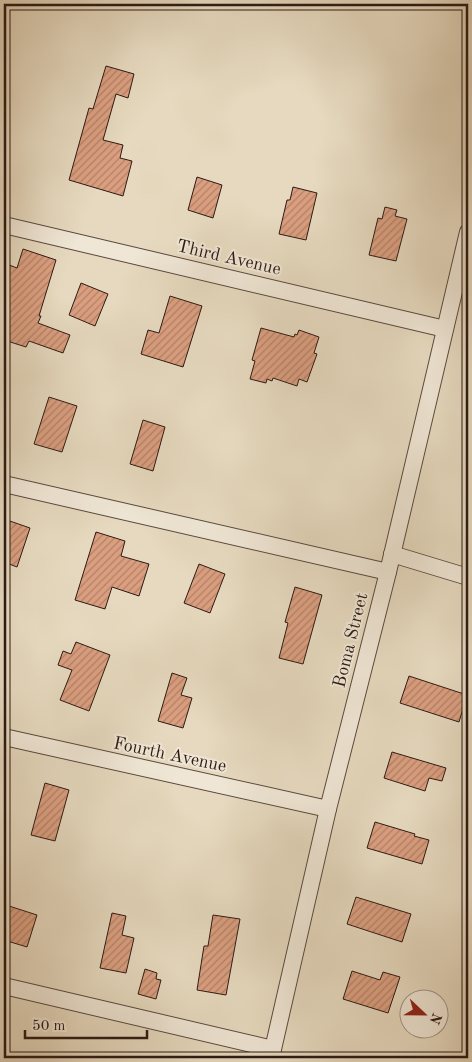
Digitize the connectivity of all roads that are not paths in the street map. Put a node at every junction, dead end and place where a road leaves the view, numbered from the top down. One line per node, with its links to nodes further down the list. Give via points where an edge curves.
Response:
1 (4, 225): 3 (street, Third Avenue)
2 (468, 232): 3 (street, Boma Street)
3 (445, 329): 5 (street, Boma Street)
4 (4, 484): 6 (street)
5 (392, 554): 6 (street, Boma Street); 7 (street)
6 (388, 572): 9 (street, Boma Street)
7 (468, 577)
8 (4, 738): 9 (street, Fourth Avenue)
9 (328, 809): 11 (street, Boma Street)
10 (4, 986): 11 (street)
11 (272, 1054)

